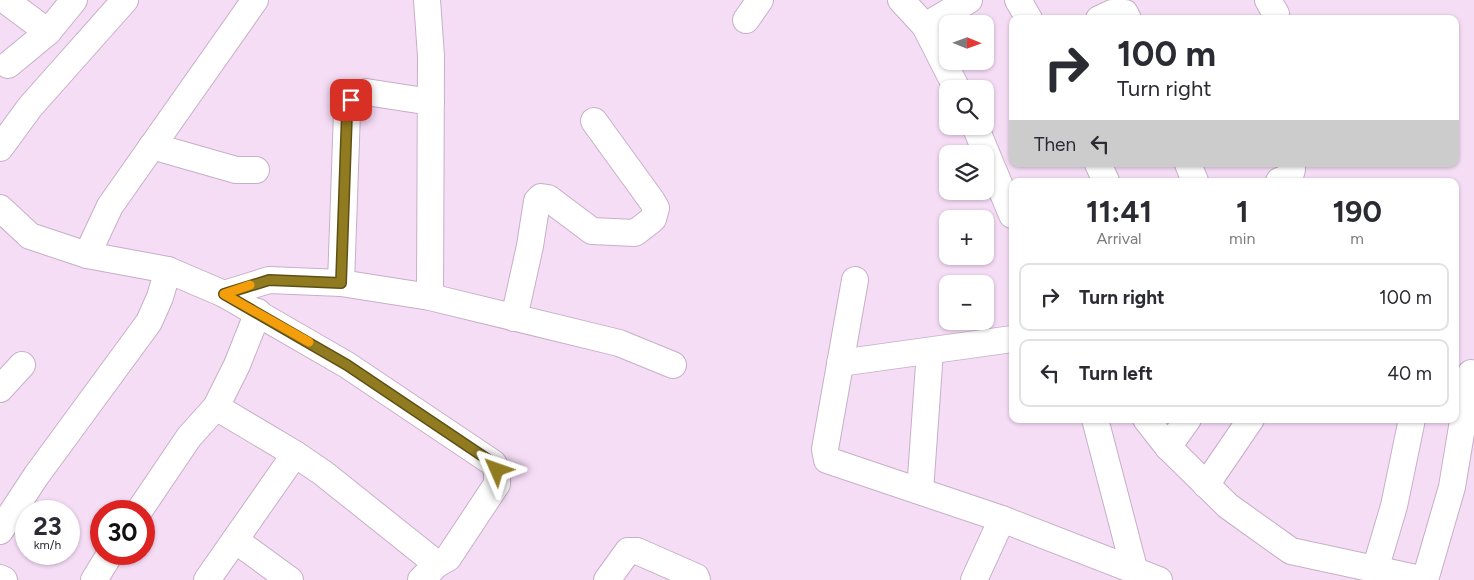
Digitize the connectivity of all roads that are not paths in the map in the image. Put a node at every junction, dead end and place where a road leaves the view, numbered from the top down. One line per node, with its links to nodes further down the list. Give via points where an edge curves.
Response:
1 (5, 0): 13 (street)
2 (74, 0): 13 (street)
3 (124, 0): 20 (street, via 30,107)
4 (254, 0): 19 (street)
5 (427, 0): 16 (street)
6 (901, 0): 12 (street)
7 (970, 0): 12 (street)
8 (1018, 0): 9 (street)
9 (1027, 15)
10 (1111, 15): 11 (street, via 1120,12)
11 (1127, 15)
12 (925, 26): 15 (street)
13 (48, 32): 14 (street)
14 (8, 65)
15 (952, 80)
16 (431, 102): 29 (street, via 366,92 351,100 347,112); 31 (street)
17 (594, 120): 33 (street, via 652,200 656,208 653,219 635,233 592,231 548,198 541,197)
18 (979, 135): 25 (street)
19 (152, 146): 22 (street, via 236,170); 26 (street, via 110,206)
20 (0, 148)
21 (1292, 167): 23 (street)
22 (256, 170)
23 (1287, 178)
24 (0, 208): 26 (street, via 30,236)
25 (1009, 209)
26 (87, 255): 27 (street)
27 (168, 270): 30 (street); 53 (street, via 149,322 36,476)
28 (855, 280): 36 (street)
29 (341, 283): 30 (street, via 269,280); 31 (street)
30 (224, 294): 32 (street)
31 (430, 297): 33 (street)
32 (258, 312): 41 (street); 57 (street, via 347,365 493,463 497,470 497,484 448,558)
33 (514, 318): 38 (street, via 618,343)
34 (1009, 339): 35 (street)
35 (930, 351): 36 (street); 50 (street)
36 (840, 363): 50 (street, via 825,449 827,460)
37 (22, 365): 40 (street)
38 (673, 365)
39 (1470, 373): 67 (street, via 1452,487)
40 (0, 389)
41 (216, 407): 48 (street); 51 (street, via 189,437)
42 (1096, 423): 58 (street)
43 (1149, 423): 47 (street)
44 (1185, 423): 47 (street)
45 (1248, 423): 49 (street)
46 (1411, 423): 56 (street, via 1394,506)
47 (1168, 447): 49 (street)
48 (295, 454): 54 (street); 57 (street, via 323,473)
49 (1206, 485): 56 (street, via 1228,506 1291,551)
50 (920, 492): 52 (street)
51 (146, 500)
52 (1002, 520): 58 (street); 66 (street)
53 (0, 531)
54 (235, 540): 62 (street); 63 (street)
55 (103, 565): 61 (street)
56 (1375, 570): 67 (street)
57 (429, 572)
58 (1149, 577)
59 (0, 578): 60 (street)
60 (4, 580)
61 (94, 580)
62 (207, 580)
63 (290, 580)
64 (607, 580): 65 (street, via 628,552 637,550)
65 (697, 580)
66 (974, 580)
67 (1425, 580)

